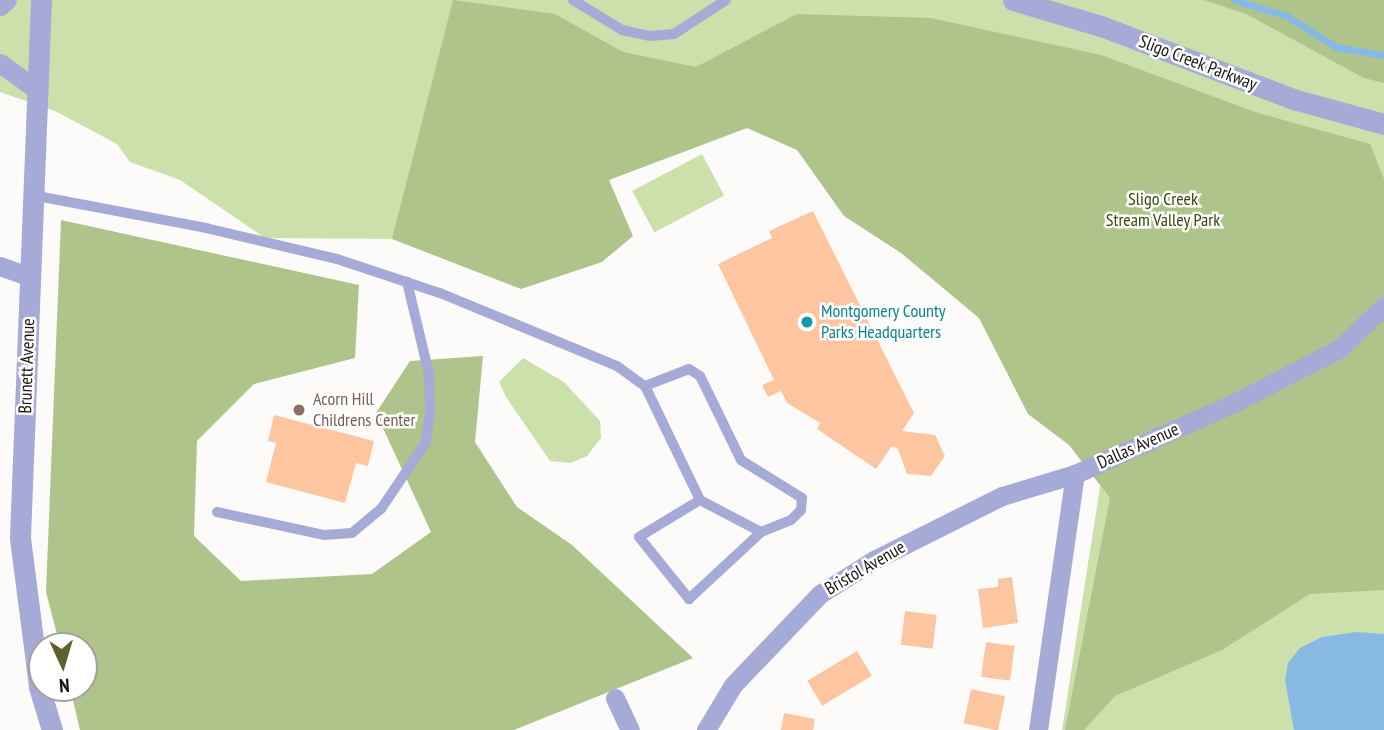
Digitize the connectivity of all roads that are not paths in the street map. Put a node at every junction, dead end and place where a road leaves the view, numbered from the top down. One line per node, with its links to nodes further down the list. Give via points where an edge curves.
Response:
1 (8, 0): 6 (street)
2 (41, 0): 8 (street, Brunett Avenue)
3 (573, 0): 4 (lane, via 622,30 650,36 674,34)
4 (726, 0)
5 (1013, 0): 9 (street, Sligo Creek Parkway, via 1101,26 1293,99)
6 (0, 6)
7 (0, 63): 8 (street)
8 (37, 90): 10 (street, Brunett Avenue)
9 (1384, 124)
10 (32, 195): 12 (street, Brunett Avenue); 13 (lane, via 206,228 337,259)
11 (0, 265): 12 (street)
12 (30, 277): 21 (street, Brunett Avenue, via 20,538 39,687)
13 (407, 282): 15 (lane, via 617,366); 18 (lane, via 429,374 430,408 426,442 381,509 352,533 324,535)
14 (1384, 306): 16 (street, Dallas Avenue, via 1340,348)
15 (645, 386): 17 (lane); 19 (lane, via 689,369 700,376 741,460 802,498 801,510 791,520)
16 (1075, 474): 23 (street, Bristol Avenue, via 1002,496 874,560 820,594 733,685); 24 (street, Dallas Avenue)
17 (700, 500): 19 (lane); 19 (lane, via 639,537 689,599)
18 (217, 512)
19 (761, 532)
20 (615, 698): 22 (street)
21 (52, 730)
22 (630, 730)
23 (706, 730)
24 (1038, 730)

